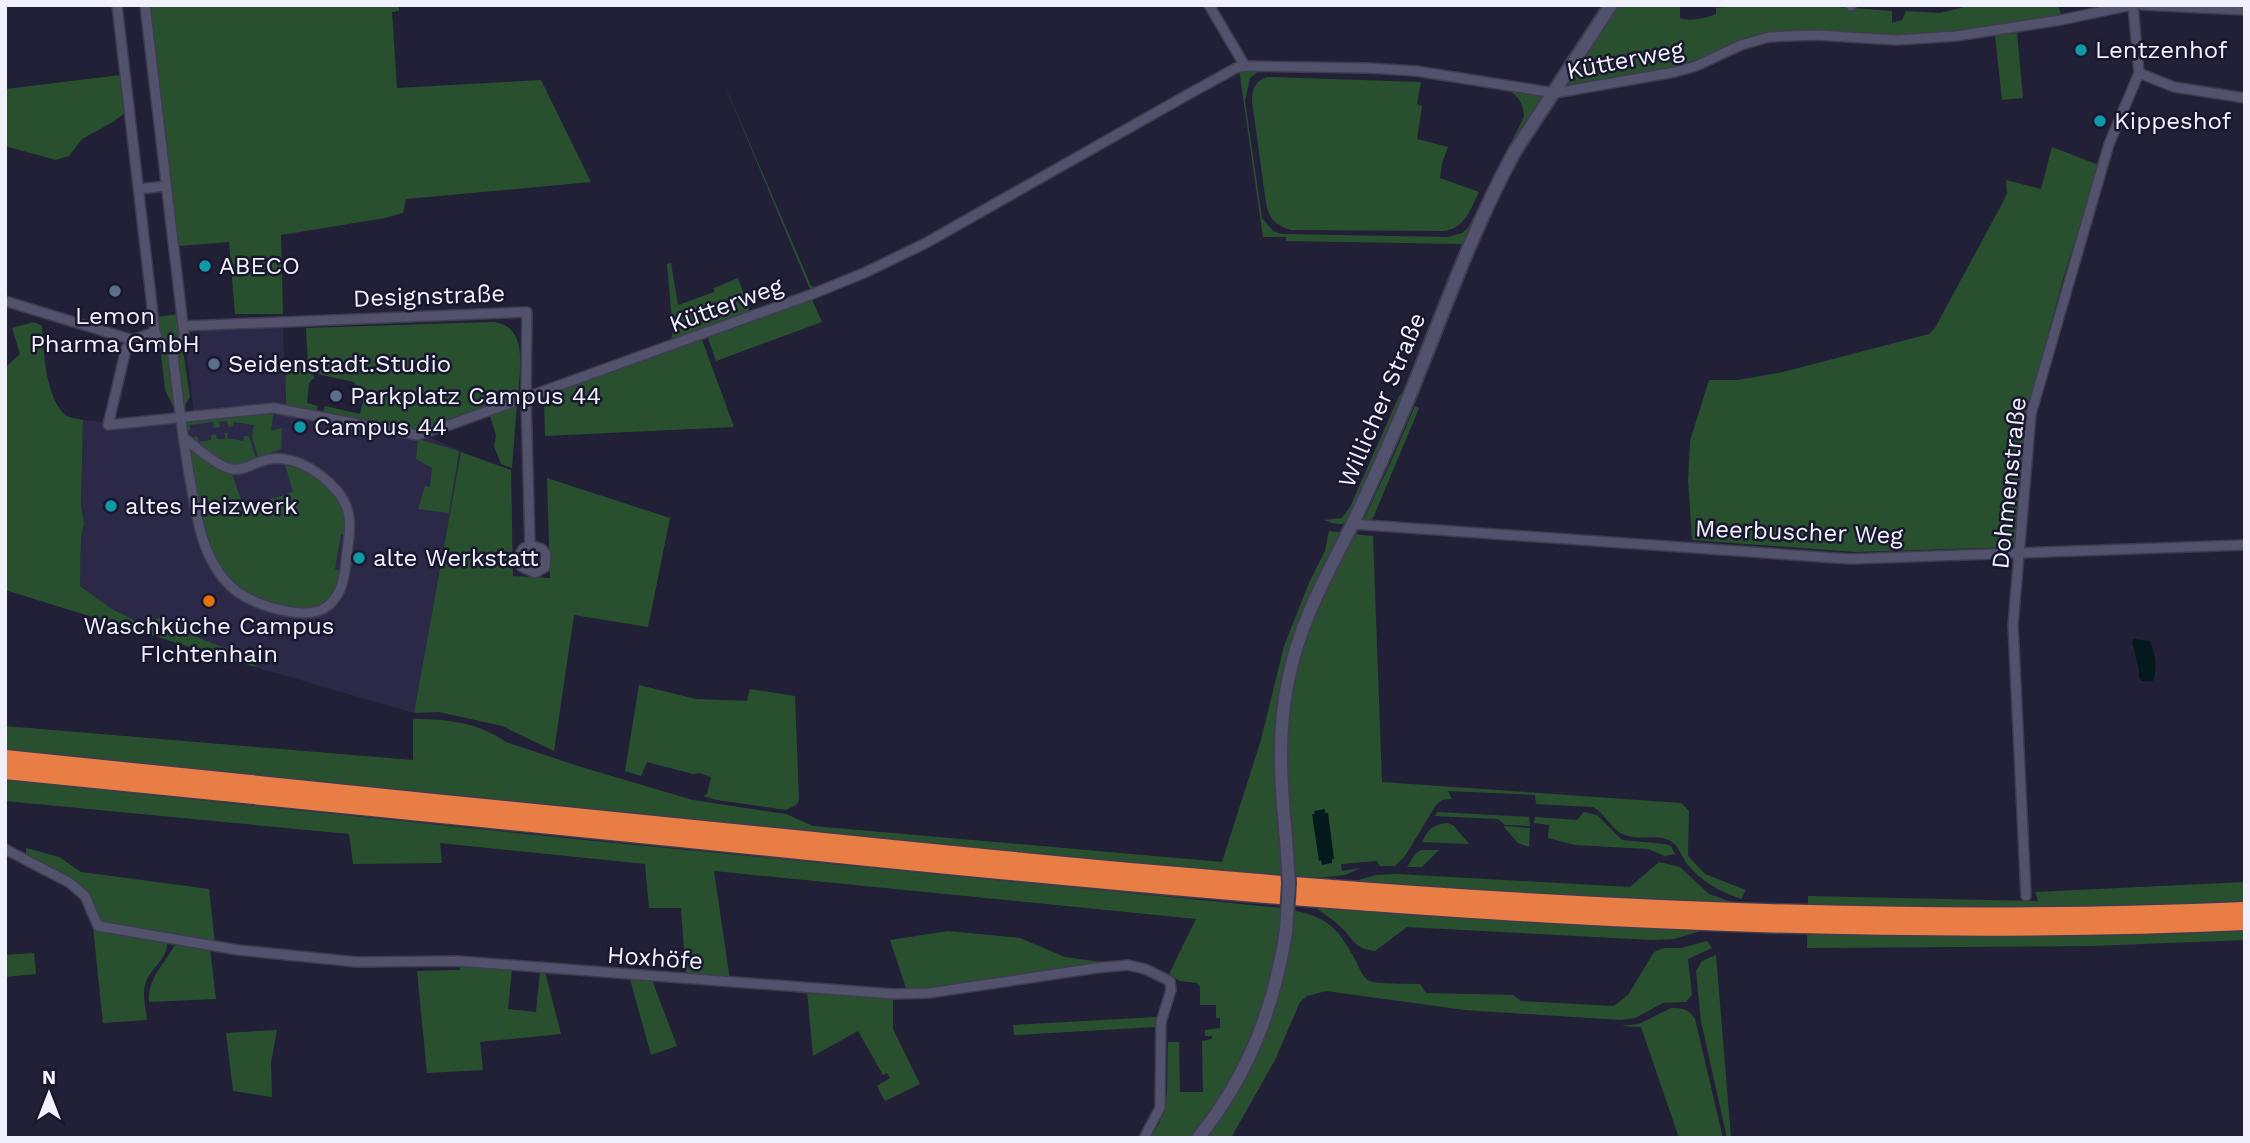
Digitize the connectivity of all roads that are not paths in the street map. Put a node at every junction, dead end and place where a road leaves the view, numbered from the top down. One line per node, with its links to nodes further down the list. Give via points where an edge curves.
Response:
1 (117, 5): 13 (street)
2 (145, 5): 12 (street)
3 (1209, 5): 8 (street)
4 (1611, 5): 10 (street, Willicher Straße)
5 (2132, 5): 9 (street, Dohmenstraße); 10 (street, Kütterweg, via 1955,36 1897,40 1769,37 1675,72)
6 (2142, 5): 7 (street)
7 (2245, 10)
8 (1245, 66): 10 (street, Kütterweg, via 1416,71); 19 (street, Kütterweg, via 1187,94 925,244 864,273)
9 (2139, 73): 11 (street, via 2175,87); 25 (street, Dohmenstraße, via 2109,144 2031,414)
10 (1555, 93): 22 (street, Willicher Straße, via 1516,151 1487,206)
11 (2245, 98)
12 (166, 186): 13 (street); 15 (street)
13 (139, 189): 16 (street)
14 (5, 301): 17 (street)
15 (184, 326): 18 (street, via 182,342); 19 (street, Designstraße, via 527,312)
16 (155, 332): 17 (street); 18 (street, via 159,342)
17 (133, 340): 20 (street, Kütterweg, via 126,349 108,425)
18 (172, 347): 20 (street)
19 (526, 398): 20 (street, Kütterweg, via 418,435 274,408); 23 (street, Designstraße)
20 (181, 418): 21 (street)
21 (183, 437): 21 (street, via 195,510 208,554 222,578 242,595 278,609 306,613 329,605 343,583 350,528 347,508 336,490 318,474 285,458 234,470 224,467)
22 (1352, 524): 25 (street, Meerbuscher Weg, via 1850,559); 33 (street, Willicher Straße, bridge, via 1308,613 1288,679 1280,770 1289,883 1286,931 1273,997 1234,1087)
23 (530, 545)
24 (2245, 545): 25 (street, Meerbuscher Weg)
25 (2020, 553): 29 (street, Dohmenstraße, via 2013,625)
26 (5, 758): 30 (highway, via 1052,864 1442,897 1864,915)
27 (5, 771): 31 (highway, via 1020,873 1470,911 1856,927)
28 (5, 849): 32 (street, Hoxhöfe, via 70,883 85,896 98,926 238,950 357,962 458,961 893,994 929,993 1096,968 1137,967 1170,981 1171,990 1161,1022 1160,1108)
29 (2026, 896)
30 (2245, 910)
31 (2245, 922)
32 (1144, 1138)
33 (1198, 1138)

